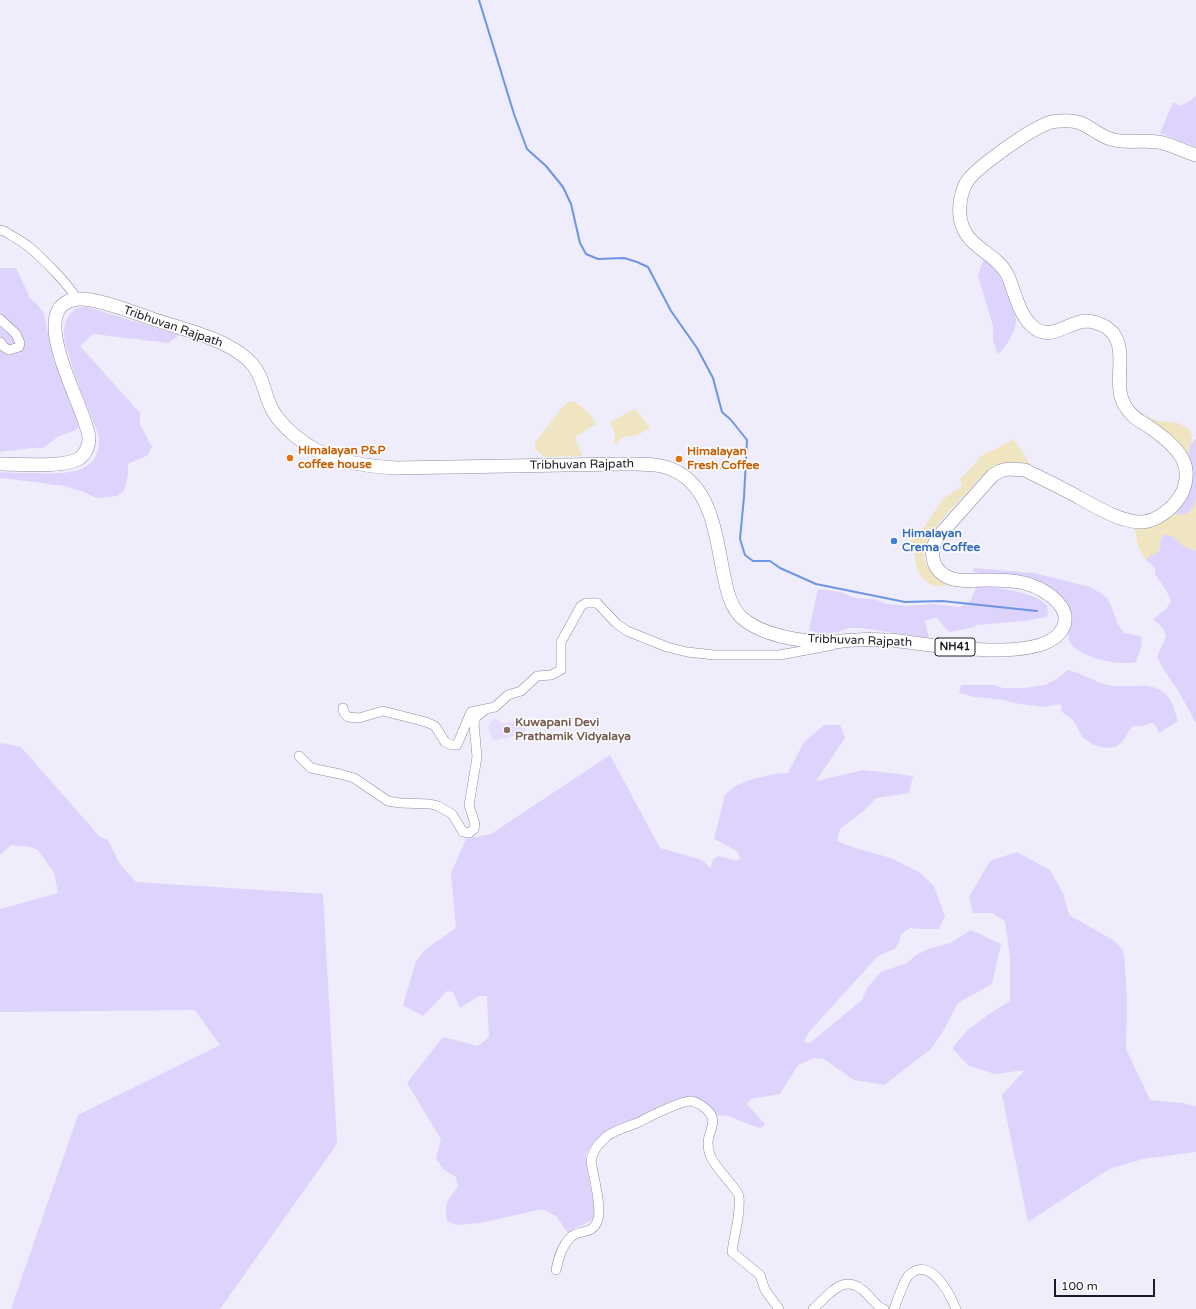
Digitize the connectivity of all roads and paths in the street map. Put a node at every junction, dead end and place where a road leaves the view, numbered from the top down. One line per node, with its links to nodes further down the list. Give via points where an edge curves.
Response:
1 (1196, 155): 7 (highway, Tribhuvan Rajpath / NH41, via 1162,142 1114,140 1076,121 1051,122 1018,140 973,174 964,188 959,208 961,225 966,235 1007,274 1024,317 1031,326 1046,333 1086,321 1104,325 1111,331 1117,340 1119,350 1120,390 1124,404 1134,417 1167,441 1184,462 1186,482 1179,498 1157,517 1137,522 1106,512 1025,470 1000,471 990,477 937,538 932,549 933,561 946,576 954,579 1012,581 1041,589 1058,602 1064,612 1065,624 1059,634 1040,645 1002,650)
2 (0, 230): 3 (street, via 4,230 27,246 64,282)
3 (77, 300): 6 (highway, via 66,303 58,311 55,332 62,359 87,425 88,447 80,457 71,462); 7 (highway, Tribhuvan Rajpath / NH41, via 105,304 204,336 232,348 257,370 277,418 311,448 342,461 396,468 612,464 654,464 667,467 683,475 693,484 707,506 714,525 729,597 741,617 762,630 785,637 830,642)
4 (0, 319): 5 (street, via 16,334 20,343 18,347 9,350)
5 (0, 342)
6 (0, 464)
7 (856, 640): 9 (street, via 780,655 714,655 687,652 627,631 597,604 586,603 581,606 560,642 561,670 551,675 537,676 522,691 508,695 495,707)
8 (343, 708): 9 (street, via 348,717 358,718 383,711 426,722 435,726 445,742 452,746 457,745 471,712)
9 (487, 709): 10 (street, via 475,720 477,757 469,805 475,824 469,833 463,832 452,814 438,806 388,801 354,778 312,768)
10 (299, 756)
11 (556, 1270): 12 (street, via 558,1260 572,1236 592,1228 598,1219 599,1208 590,1161 595,1148 617,1130 691,1101 710,1112 713,1123 708,1142 710,1157 740,1195 732,1252 760,1275 764,1290)
12 (779, 1309)
13 (813, 1309): 14 (street, via 839,1286 847,1283 860,1287)
14 (884, 1309)
15 (894, 1309): 16 (street, via 908,1276 920,1270 930,1272 939,1279)
16 (956, 1309)

